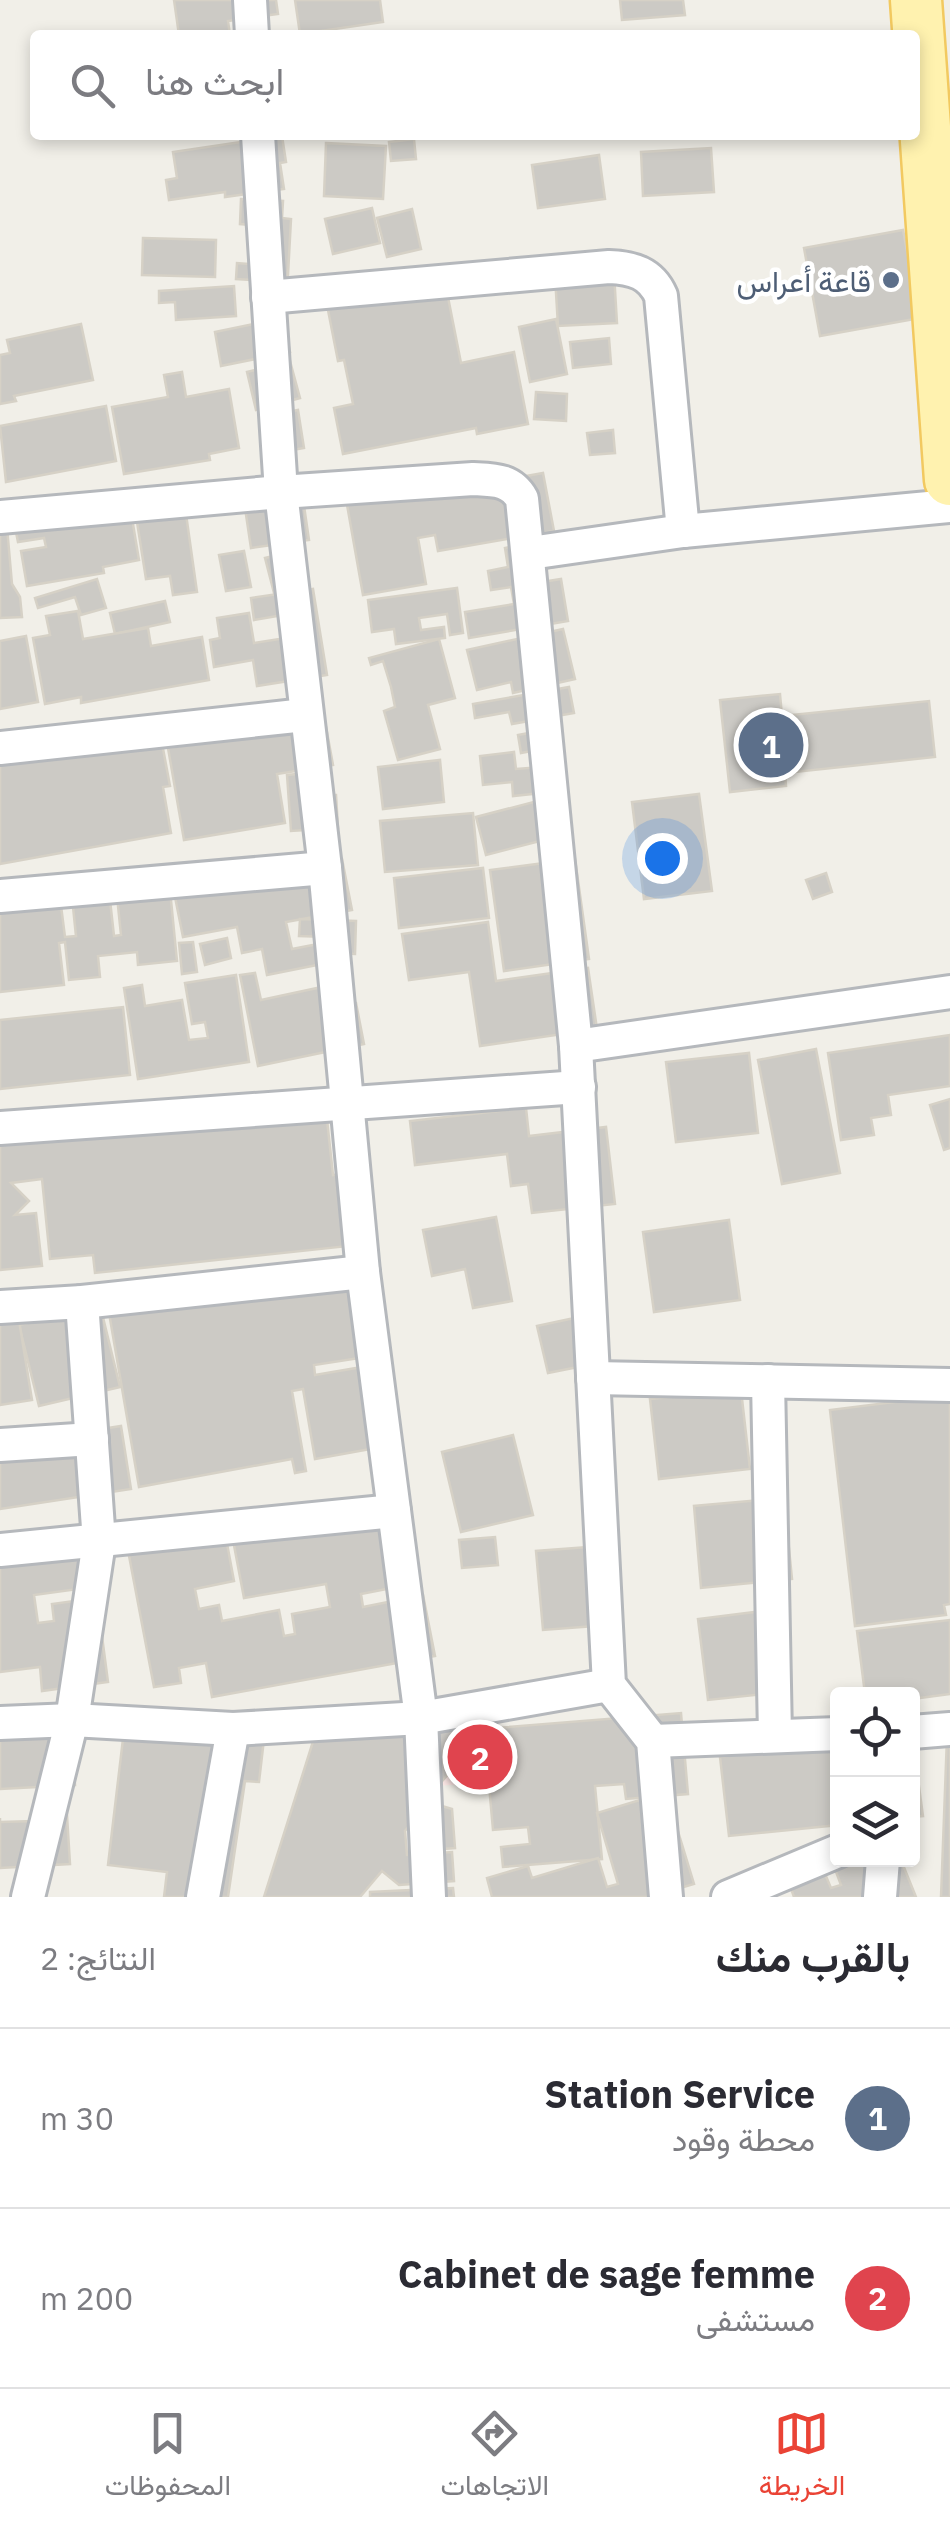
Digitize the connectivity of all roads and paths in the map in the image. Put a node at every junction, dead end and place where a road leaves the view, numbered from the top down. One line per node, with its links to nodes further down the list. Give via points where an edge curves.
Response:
1 (250, 0): 3 (street)
2 (916, 0): 4 (main road)
3 (252, 30)
4 (918, 30)
5 (920, 56): 8 (main road)
6 (258, 140): 7 (street)
7 (268, 297): 9 (street); 12 (street, via 609,268 646,276 661,296)
8 (950, 480)
9 (282, 492): 11 (street); 13 (street, via 497,480 522,499); 14 (street)
10 (950, 506): 12 (street)
11 (0, 517)
12 (683, 531): 13 (street)
13 (530, 553): 19 (street)
14 (304, 714): 15 (street); 16 (street)
15 (0, 748)
16 (325, 868): 17 (street); 21 (street)
17 (0, 896)
18 (950, 992): 19 (street)
19 (576, 1046): 20 (street)
20 (578, 1087): 21 (street); 26 (street)
21 (349, 1102): 22 (street); 23 (street)
22 (0, 1128)
23 (364, 1272): 24 (street); 31 (street)
24 (82, 1302): 25 (street); 29 (street)
25 (0, 1308)
26 (593, 1378): 27 (street); 34 (street)
27 (768, 1381): 28 (street); 42 (street)
28 (950, 1385)
29 (92, 1438): 30 (street); 32 (street)
30 (0, 1445)
31 (394, 1510): 32 (street); 35 (street)
32 (99, 1542): 33 (street); 36 (street)
33 (0, 1550)
34 (609, 1685): 35 (street); 43 (street)
35 (420, 1718): 38 (street); 48 (street)
36 (72, 1720): 37 (street); 38 (street); 46 (street)
37 (0, 1722)
38 (233, 1729): 47 (street)
39 (950, 1729): 40 (street)
40 (920, 1731)
41 (830, 1734): 42 (street)
42 (776, 1735): 43 (street)
43 (652, 1741): 49 (street)
44 (830, 1855): 50 (street)
45 (883, 1867): 51 (street)
46 (28, 1897)
47 (204, 1897)
48 (430, 1897)
49 (666, 1897)
50 (728, 1897)
51 (880, 1897)

